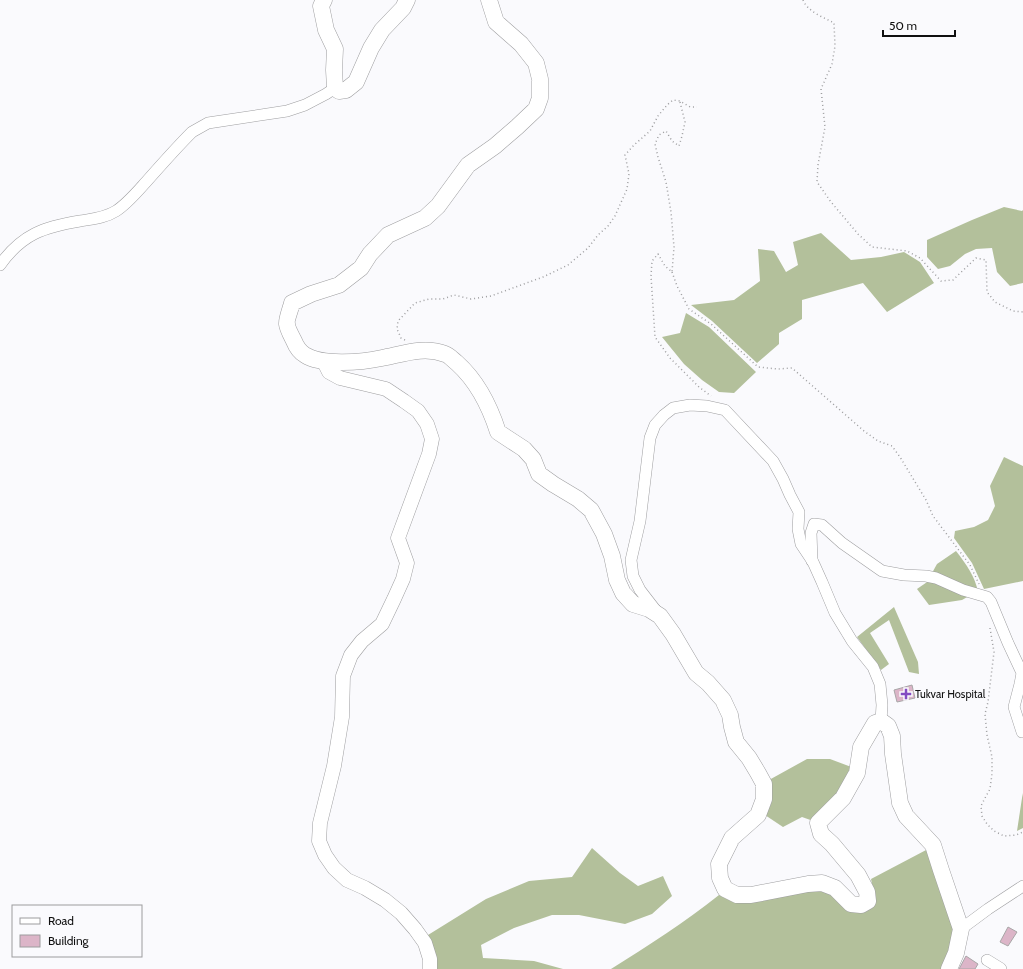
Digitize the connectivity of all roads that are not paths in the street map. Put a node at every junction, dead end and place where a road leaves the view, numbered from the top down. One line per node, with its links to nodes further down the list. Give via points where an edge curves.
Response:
1 (324, 0): 4 (main road, via 321,6 326,30 335,49)
2 (407, 0): 4 (main road, via 403,8 382,30 356,82 346,90 339,91)
3 (489, 0): 6 (main road, via 496,22 521,44 536,63 540,79 540,98 536,109 495,146 468,165 438,206 425,218 388,235 361,268 339,285 292,303 287,324 297,347 304,355)
4 (335, 88): 5 (street, via 305,105 287,111 208,123 192,132 115,212 99,218 60,224 37,232 9,253)
5 (0, 265)
6 (324, 362): 8 (main road, via 354,362 431,350 447,354 477,386 494,416 498,432 524,449 533,459 539,474 578,499 590,510 604,534 623,593 633,604); 14 (street, via 329,372 340,378 386,389 404,401 418,411 427,424 432,439 429,454 398,538 407,562 403,579 382,624 362,641 351,655 343,676 342,718 334,766 320,823 319,842 334,868 347,880 385,900 415,929 425,943)
7 (812, 562): 8 (street, via 801,544 798,529 799,512 773,461 724,410 707,406 673,408 655,425 650,438 640,521 631,560 633,576 640,590); 9 (street, via 835,613 873,668 880,684); 10 (street, via 811,533 814,524 822,525 842,543 882,571 931,577 987,597 1022,673 1014,707)
8 (660, 616): 9 (main road, via 696,673 723,700 730,715 736,742 764,784 764,800 758,816 732,838 719,864 720,878 725,889 737,895 822,883 835,888 851,904 861,905 868,901 867,892 858,875 821,834 818,823 843,798 857,773 861,747 875,723)
9 (881, 721): 12 (main road, via 888,726 892,736 900,803 906,816 933,845)
10 (1023, 732)
11 (1023, 886): 12 (street)
12 (961, 929): 15 (main road, via 956,953)
13 (987, 960): 16 (street)
14 (430, 969)
15 (949, 969)
16 (1001, 969)

